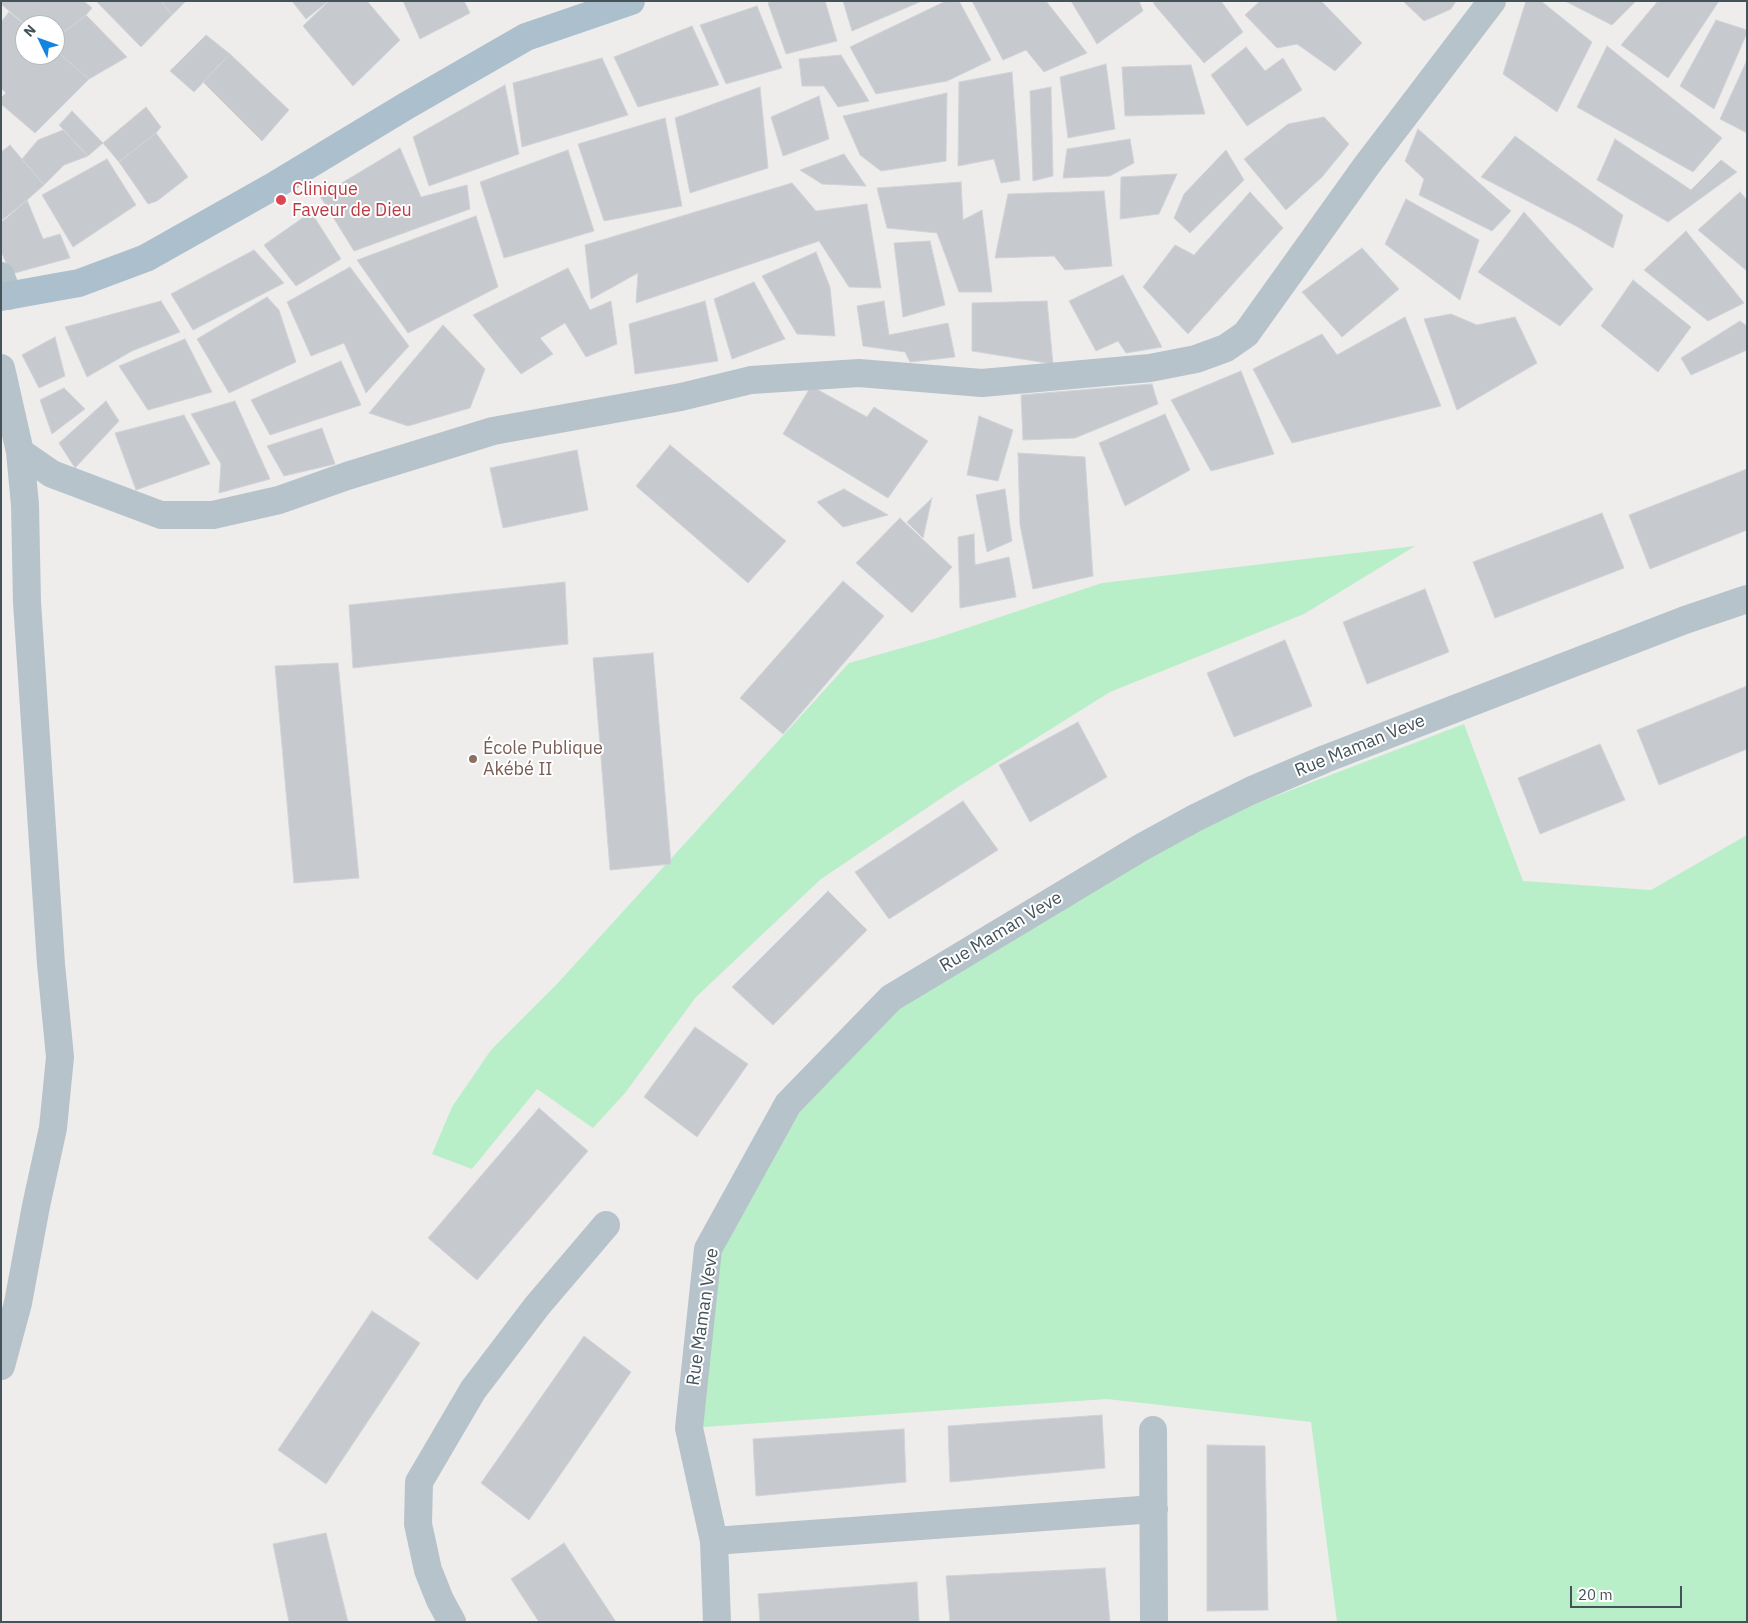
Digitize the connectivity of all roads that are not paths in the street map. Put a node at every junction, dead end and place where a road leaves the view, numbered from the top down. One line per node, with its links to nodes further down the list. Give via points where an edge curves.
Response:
1 (631, 1): 3 (main road, via 526,37 146,258 79,283)
2 (1492, 1): 5 (street, via 1367,165 1246,334 1226,348 1196,359 1150,368 982,383 860,373 752,380 493,431 278,500 213,515 161,515 52,474)
3 (4, 290)
4 (1, 368): 5 (street)
5 (20, 452): 8 (street, via 51,964 60,1057 53,1128 18,1303)
6 (1747, 599): 11 (street, Rue Maman Veve, via 1353,748 1250,791 1142,847 892,998 788,1104 708,1249 689,1428)
7 (606, 1225): 12 (street, via 537,1306 473,1390 419,1482 418,1524 428,1570)
8 (1, 1366)
9 (1153, 1430): 10 (street)
10 (1154, 1509): 11 (street); 14 (street)
11 (714, 1541): 13 (street, Rue Maman Veve)
12 (452, 1622)
13 (717, 1622)
14 (1154, 1622)

